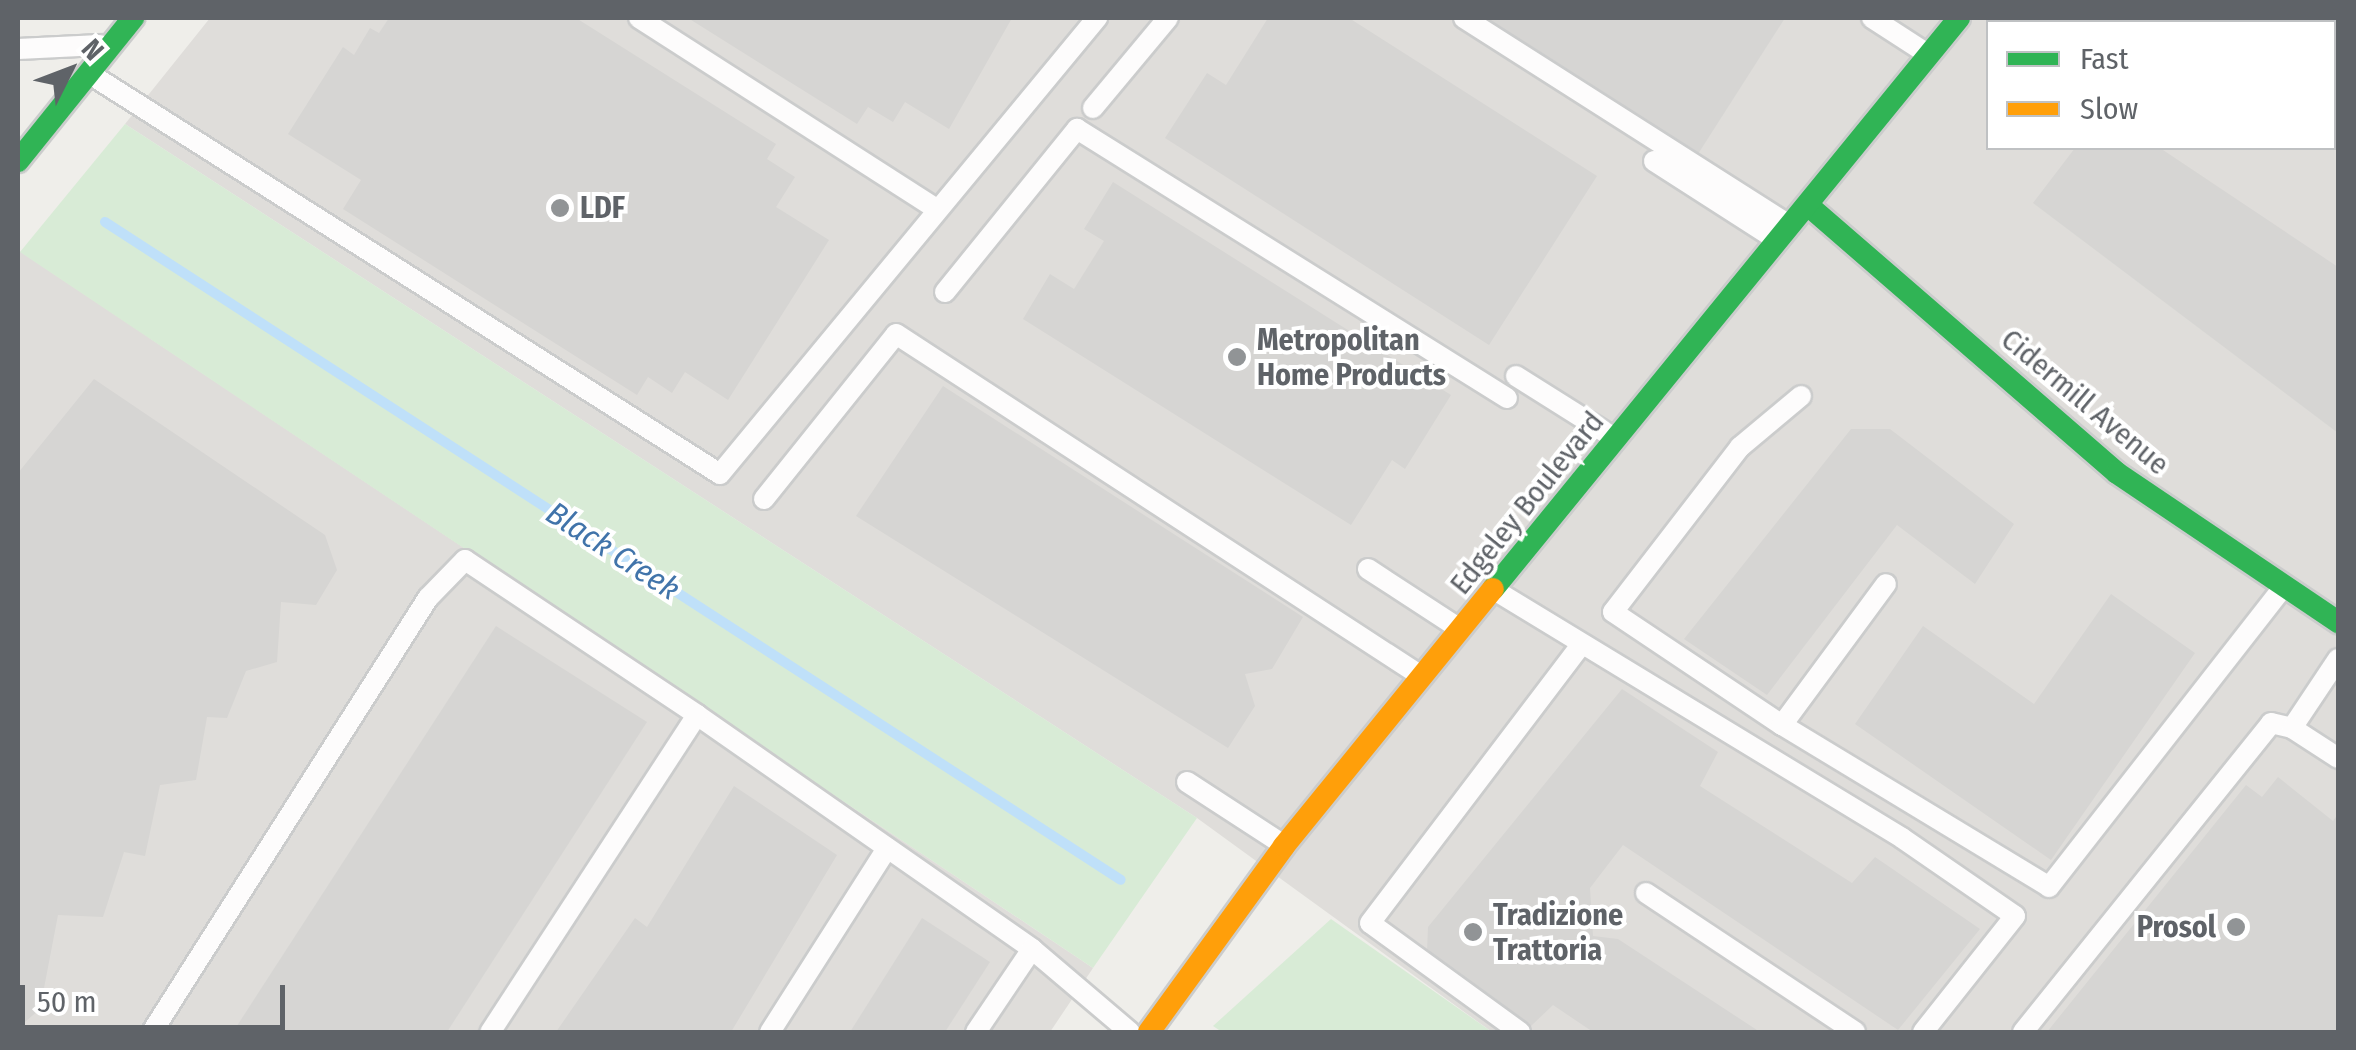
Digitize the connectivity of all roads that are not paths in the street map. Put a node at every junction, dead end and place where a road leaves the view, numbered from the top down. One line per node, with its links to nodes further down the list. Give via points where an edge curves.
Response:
1 (132, 18): 8 (street)
2 (639, 18): 16 (lane)
3 (1097, 18): 16 (lane)
4 (1168, 18): 12 (lane)
5 (1464, 18): 17 (lane)
6 (1872, 18): 10 (lane)
7 (1954, 19): 10 (street, Edgeley Boulevard)
8 (111, 45): 9 (lane); 11 (street)
9 (18, 49)
10 (1930, 56): 15 (street, Edgeley Boulevard)
11 (88, 73): 13 (street); 16 (lane, via 720,474)
12 (1093, 108)
13 (18, 160)
14 (1654, 161): 17 (lane)
15 (1810, 207): 17 (street, Edgeley Boulevard); 26 (street, Cidermill Avenue, via 2117,473)
16 (936, 208)
17 (1787, 235): 22 (street, Edgeley Boulevard)
18 (945, 292): 21 (lane, via 1077,129)
19 (1516, 376): 22 (lane)
20 (1802, 396): 34 (lane, via 1740,446 1612,612)
21 (1507, 398)
22 (1617, 440): 27 (street, Edgeley Boulevard)
23 (764, 499): 32 (lane, via 896,334)
24 (1368, 569): 29 (lane)
25 (1886, 584): 34 (lane)
26 (2284, 587): 28 (street, Cidermill Avenue); 34 (lane, via 2049,887)
27 (1494, 590): 29 (street, Edgeley Boulevard); 30 (lane)
28 (2338, 622)
29 (1461, 630): 32 (street, Edgeley Boulevard)
30 (1580, 646): 48 (lane, via 1370,922); 50 (lane, via 1902,838 2015,916)
31 (2338, 659): 35 (lane)
32 (1423, 677): 38 (street, Edgeley Boulevard)
33 (696, 715): 39 (lane); 42 (lane, via 465,560 428,598); 43 (lane)
34 (1782, 725)
35 (2292, 728): 36 (lane); 51 (lane, via 2271,724)
36 (2338, 758)
37 (1188, 782): 38 (lane)
38 (1284, 846): 47 (street, Edgeley Boulevard)
39 (887, 848): 41 (lane); 44 (lane)
40 (1646, 893): 49 (lane)
41 (1032, 949): 45 (lane); 46 (lane)
42 (152, 1032)
43 (490, 1032)
44 (770, 1032)
45 (976, 1032)
46 (1130, 1032)
47 (1149, 1032)
48 (1520, 1032)
49 (1855, 1032)
50 (1923, 1032)
51 (2023, 1032)

